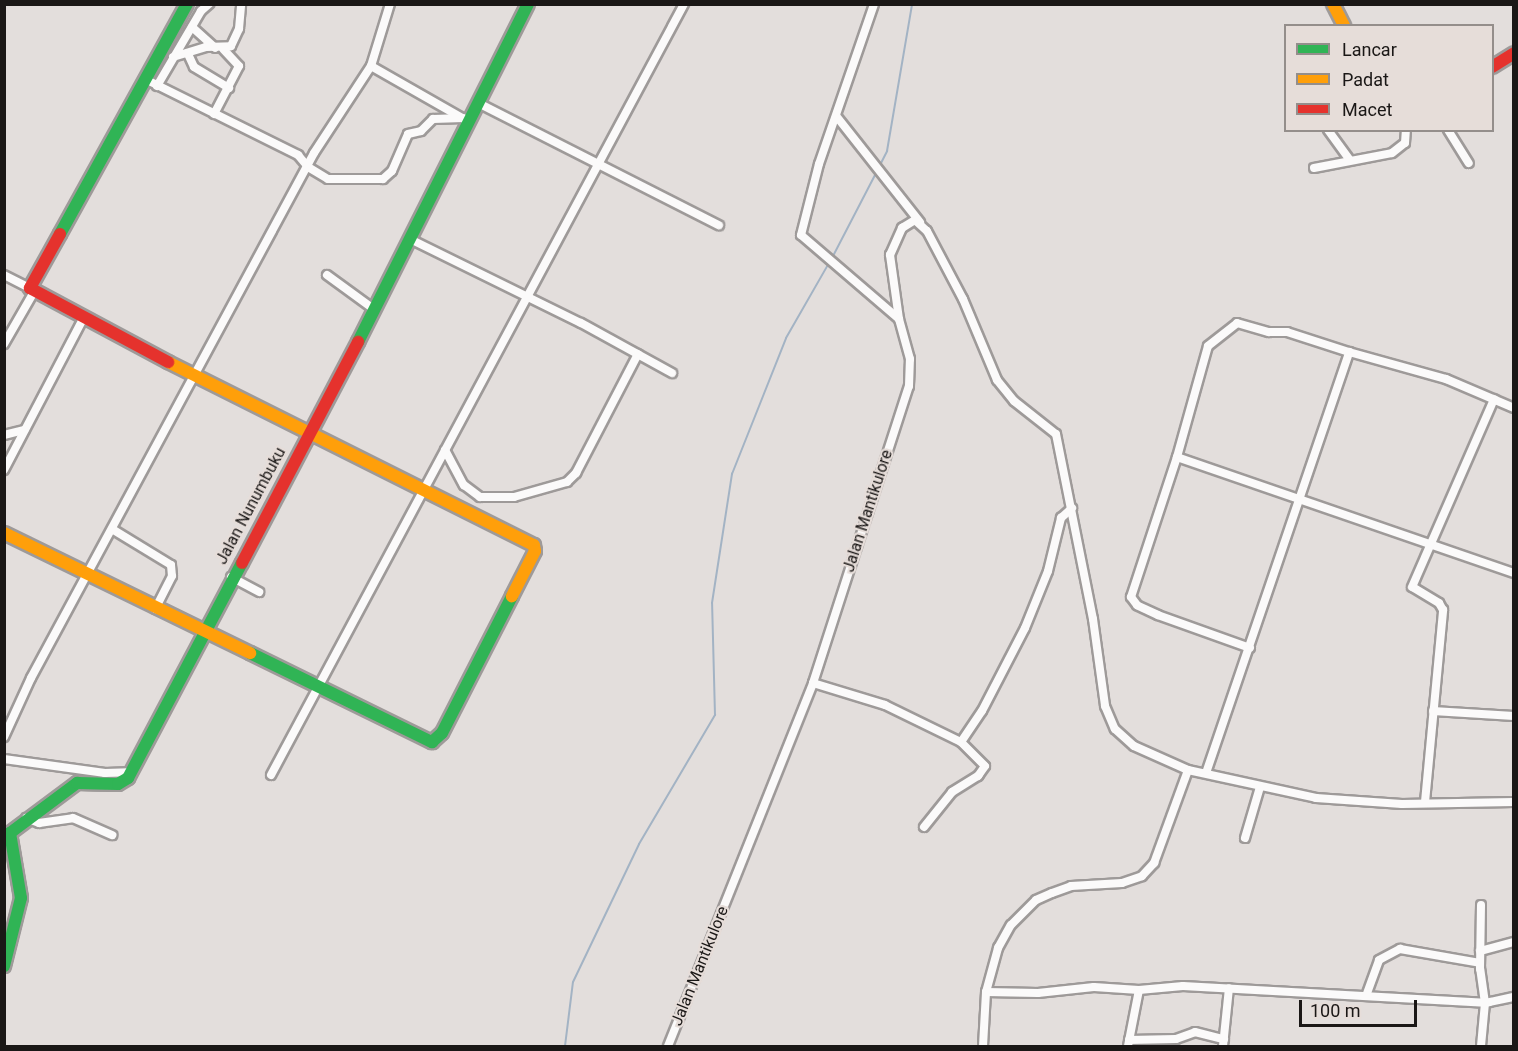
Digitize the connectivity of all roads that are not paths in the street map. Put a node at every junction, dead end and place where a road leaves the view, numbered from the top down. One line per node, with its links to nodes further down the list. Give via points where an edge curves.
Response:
1 (209, 4): 9 (street)
2 (241, 4): 12 (street, via 233,43)
3 (390, 4): 16 (street)
4 (528, 4): 20 (street, Jalan Nunumbuku)
5 (684, 4): 29 (street)
6 (874, 4): 22 (street)
7 (1333, 4): 10 (street)
8 (185, 6): 9 (street); 18 (street)
9 (201, 11): 11 (street)
10 (1343, 24)
11 (192, 27): 12 (street); 15 (street)
12 (219, 49): 14 (street, via 207,47); 19 (street, via 239,64)
13 (1514, 53): 17 (street)
14 (188, 54): 15 (street); 19 (street, via 194,66)
15 (173, 57): 18 (street)
16 (370, 66): 23 (street); 30 (street)
17 (1494, 66)
18 (152, 83): 21 (street); 37 (street)
19 (229, 88): 21 (street)
20 (480, 104): 23 (street, Jalan Nunumbuku); 29 (street)
21 (214, 114): 30 (street, via 298,155)
22 (837, 117): 32 (street); 41 (street, via 801,228 805,242)
23 (467, 121): 30 (street, via 433,119 421,131 408,134 392,171 383,179 328,180); 34 (street, Jalan Nunumbuku)
24 (1329, 132): 27 (street)
25 (1406, 132): 27 (street, via 1405,143 1392,153)
26 (1450, 132): 28 (street)
27 (1350, 160): 31 (street)
28 (1469, 163)
29 (598, 165): 33 (street); 38 (street)
30 (308, 167): 46 (street)
31 (1314, 168)
32 (920, 222): 41 (street, Jalan Mantikulore, via 906,223 890,255); 57 (street, via 963,299 997,380 1014,401 1054,430)
33 (720, 225)
34 (412, 240): 38 (street); 39 (street, Jalan Nunumbuku)
35 (4, 275): 37 (street)
36 (327, 275): 39 (street)
37 (32, 289): 40 (street); 42 (street)
38 (528, 297): 44 (street); 52 (street)
39 (375, 310): 50 (street, Jalan Nunumbuku)
40 (83, 319): 46 (street); 49 (street)
41 (899, 319): 68 (street, Jalan Mantikulore, via 910,359 909,386)
42 (4, 344)
43 (1349, 352): 47 (street, via 1402,364); 53 (street, via 1287,332 1269,332 1237,323 1229,326 1208,346); 56 (street)
44 (638, 354): 45 (street); 52 (street, via 576,473 567,482 514,497 480,497 464,485)
45 (672, 374)
46 (195, 375): 50 (street); 58 (street)
47 (1494, 399): 48 (street); 60 (street)
48 (1514, 408)
49 (24, 430): 51 (street); 54 (street)
50 (311, 430): 55 (street); 63 (street, Jalan Nunumbuku)
51 (4, 435)
52 (445, 450): 55 (street)
53 (1177, 457): 56 (street); 67 (street, via 1131,597 1137,605 1158,615)
54 (4, 470)
55 (423, 488): 69 (street); 69 (street, via 536,548 442,733 432,742 426,741)
56 (1301, 503): 60 (street); 67 (street)
57 (1072, 508): 73 (street, via 1061,518 1048,571 1020,639); 75 (street, via 1110,720 1134,746)
58 (112, 529): 62 (street); 65 (street, via 171,565 171,576)
59 (4, 533): 62 (street)
60 (1429, 545): 61 (street); 70 (street, via 1412,587 1439,603 1443,610)
61 (1514, 573)
62 (87, 574): 65 (street); 72 (street)
63 (231, 577): 64 (street); 66 (street, Jalan Nunumbuku)
64 (259, 592)
65 (155, 609): 66 (street)
66 (203, 633): 69 (street); 76 (street, Jalan Nunumbuku)
67 (1250, 648): 77 (street)
68 (813, 683): 73 (street, via 885,705); 99 (street, Jalan Mantikulore)
69 (319, 688): 78 (street)
70 (1433, 711): 71 (street); 80 (street)
71 (1514, 716)
72 (4, 736)
73 (961, 742): 83 (street, via 985,766 978,776 952,792)
74 (4, 759): 76 (street, via 105,773)
75 (1188, 770): 77 (street); 93 (street, via 1161,846 1148,870 1122,883 1071,886 1036,900 1011,925 998,948)
76 (129, 772): 82 (street, via 123,783 77,783)
77 (1206, 773): 79 (street)
78 (271, 775)
79 (1260, 787): 80 (street, via 1316,798); 85 (street)
80 (1425, 802): 81 (street)
81 (1514, 802)
82 (26, 818): 84 (street, via 39,823 73,818); 90 (street, via 9,838 21,898)
83 (924, 827)
84 (112, 835)
85 (1245, 838)
86 (1481, 905): 88 (street)
87 (1514, 942): 88 (street)
88 (1480, 951): 89 (street)
89 (1480, 963): 94 (street, via 1400,949 1379,960); 96 (street)
90 (4, 966)
91 (1229, 988): 92 (street, via 1182,986); 94 (street); 98 (street)
92 (1139, 990): 93 (street, via 1094,987 1038,993); 97 (street)
93 (986, 992): 100 (street)
94 (1366, 996): 96 (street)
95 (1514, 997): 96 (street)
96 (1485, 1003): 101 (street)
97 (1129, 1043): 98 (street, via 1176,1039 1195,1032)
98 (1224, 1043)
99 (668, 1047)
100 (983, 1047)
101 (1480, 1047)

